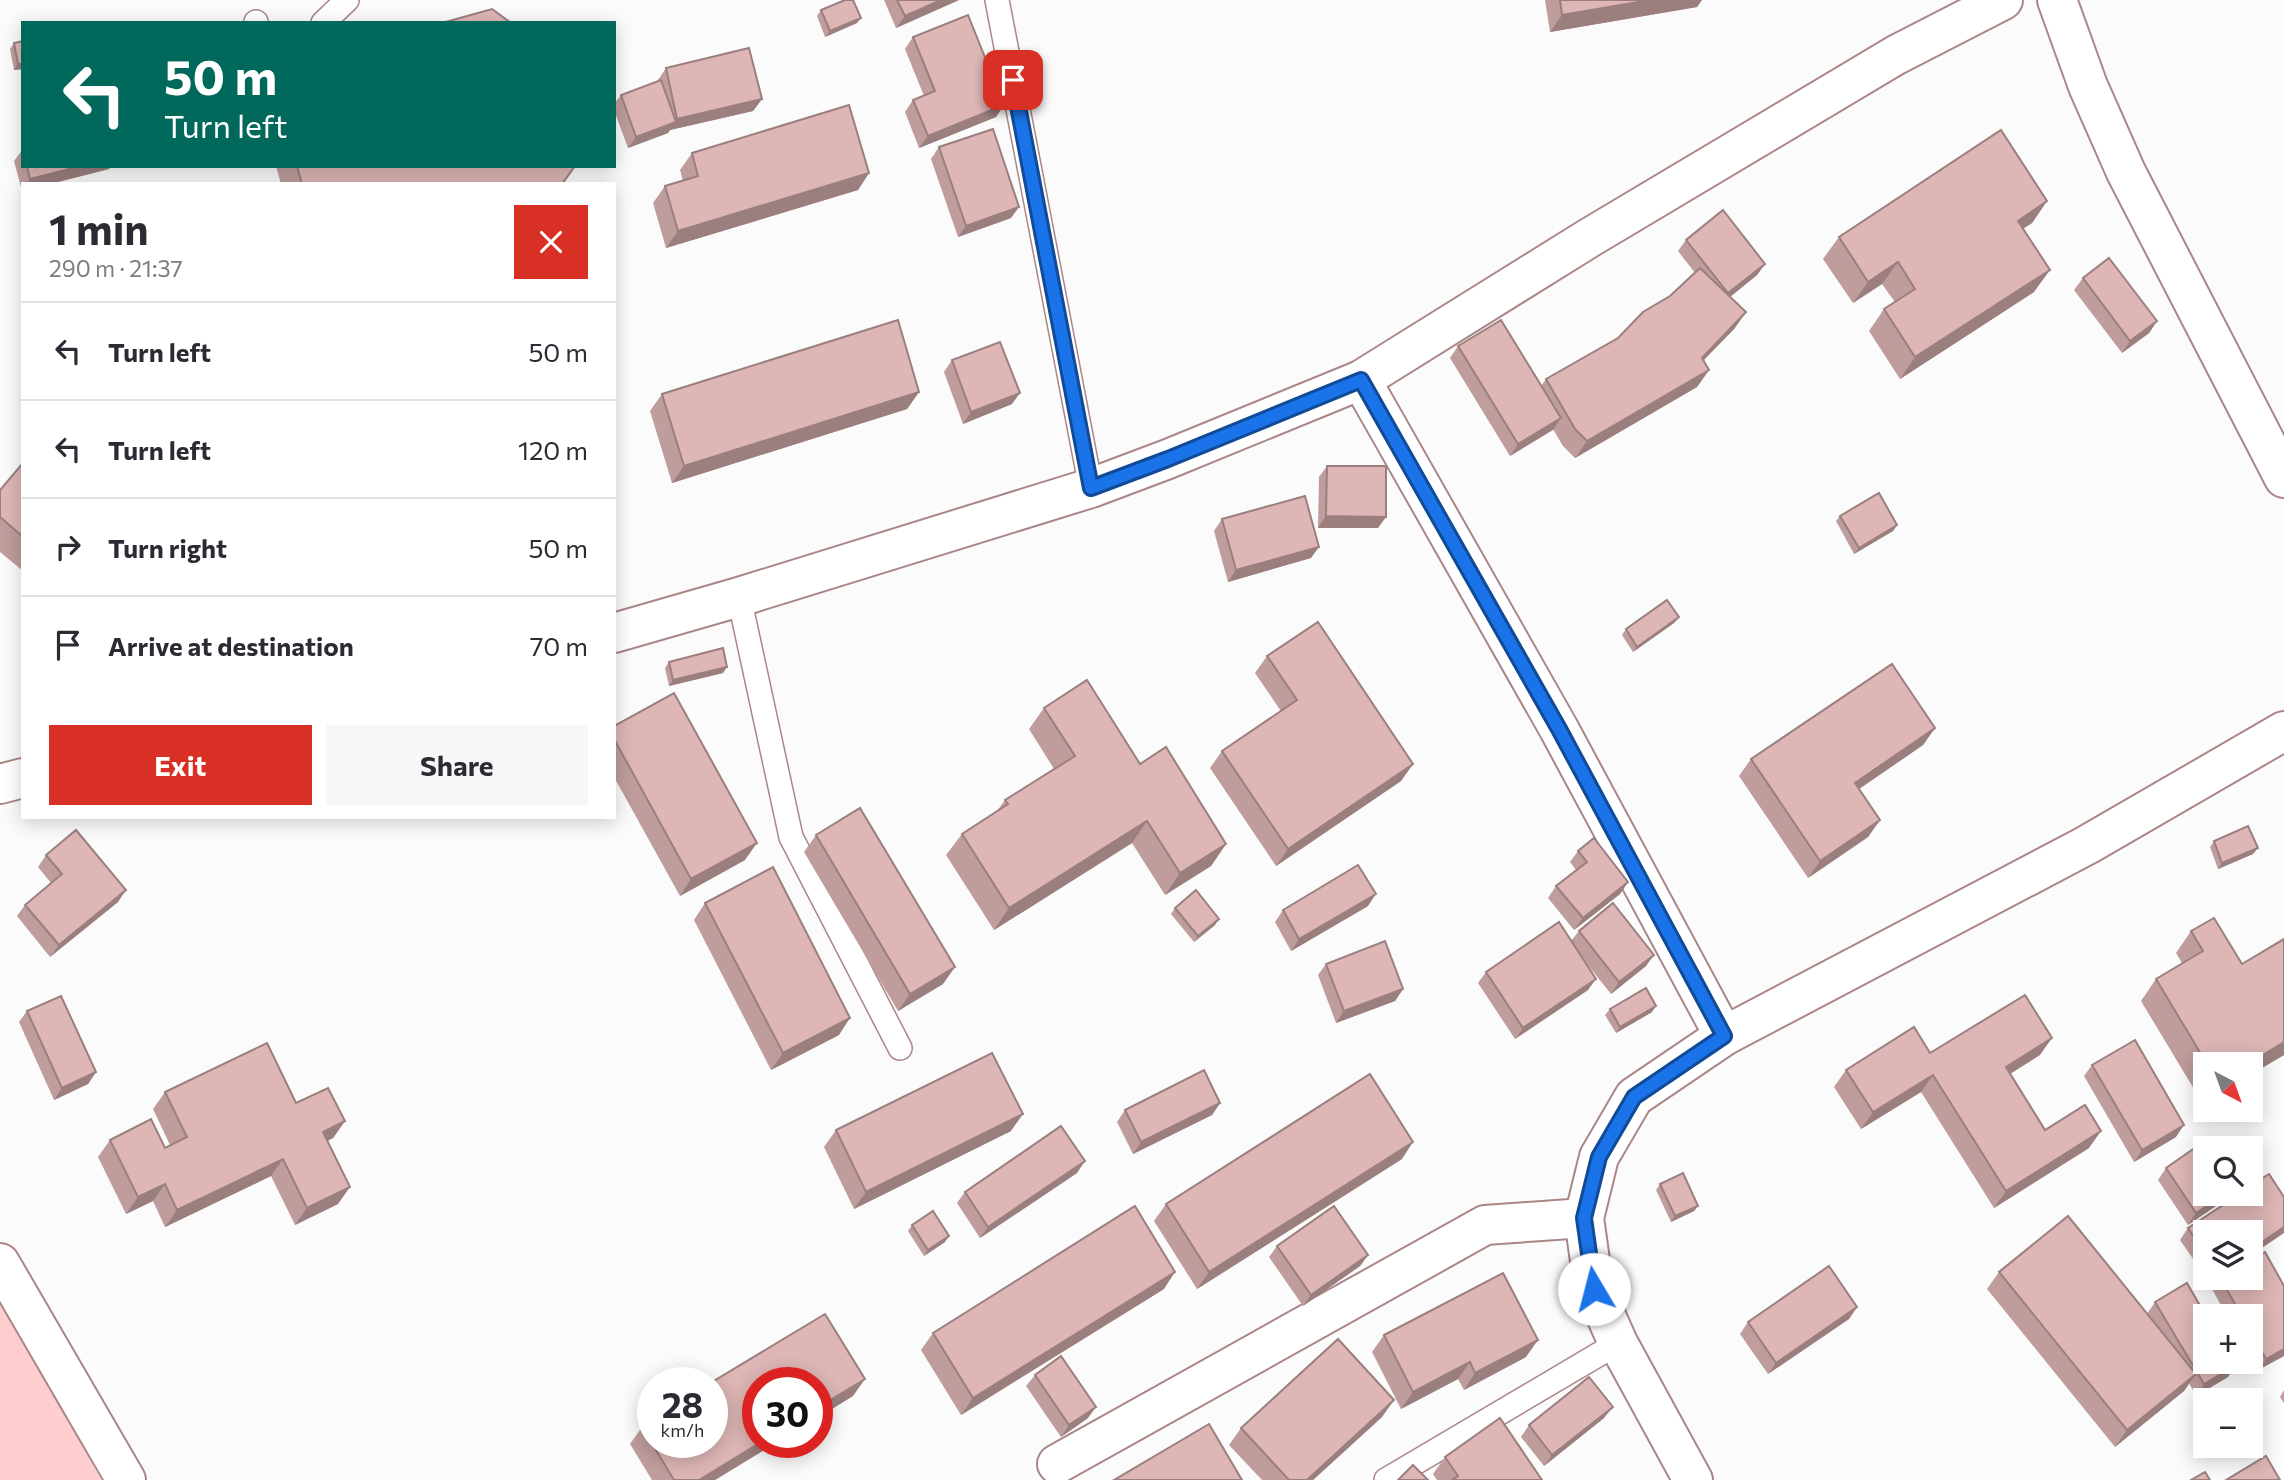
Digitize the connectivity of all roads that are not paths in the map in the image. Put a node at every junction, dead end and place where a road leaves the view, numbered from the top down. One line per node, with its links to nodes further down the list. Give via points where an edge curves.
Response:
1 (347, 0): 5 (lane)
2 (998, 0): 8 (lane)
3 (2003, 0): 6 (street, via 1896,55)
4 (2057, 0): 7 (street, via 2126,172)
5 (325, 21)
6 (1361, 380): 8 (street); 14 (street, via 1559,729)
7 (2284, 478)
8 (1091, 488): 9 (street)
9 (739, 597): 10 (street); 15 (lane, via 791,837)
10 (616, 632)
11 (2284, 731): 14 (street, via 2087,845)
12 (21, 779): 13 (street)
13 (0, 784)
14 (1724, 1036): 16 (street, via 1634,1097 1599,1157)
15 (900, 1048)
16 (1584, 1218): 18 (street, via 1594,1289); 19 (street, via 1485,1225)
17 (0, 1263): 20 (street)
18 (1618, 1343): 21 (lane); 22 (street)
19 (1057, 1464)
20 (126, 1480)
21 (1385, 1480)
22 (1693, 1480)

